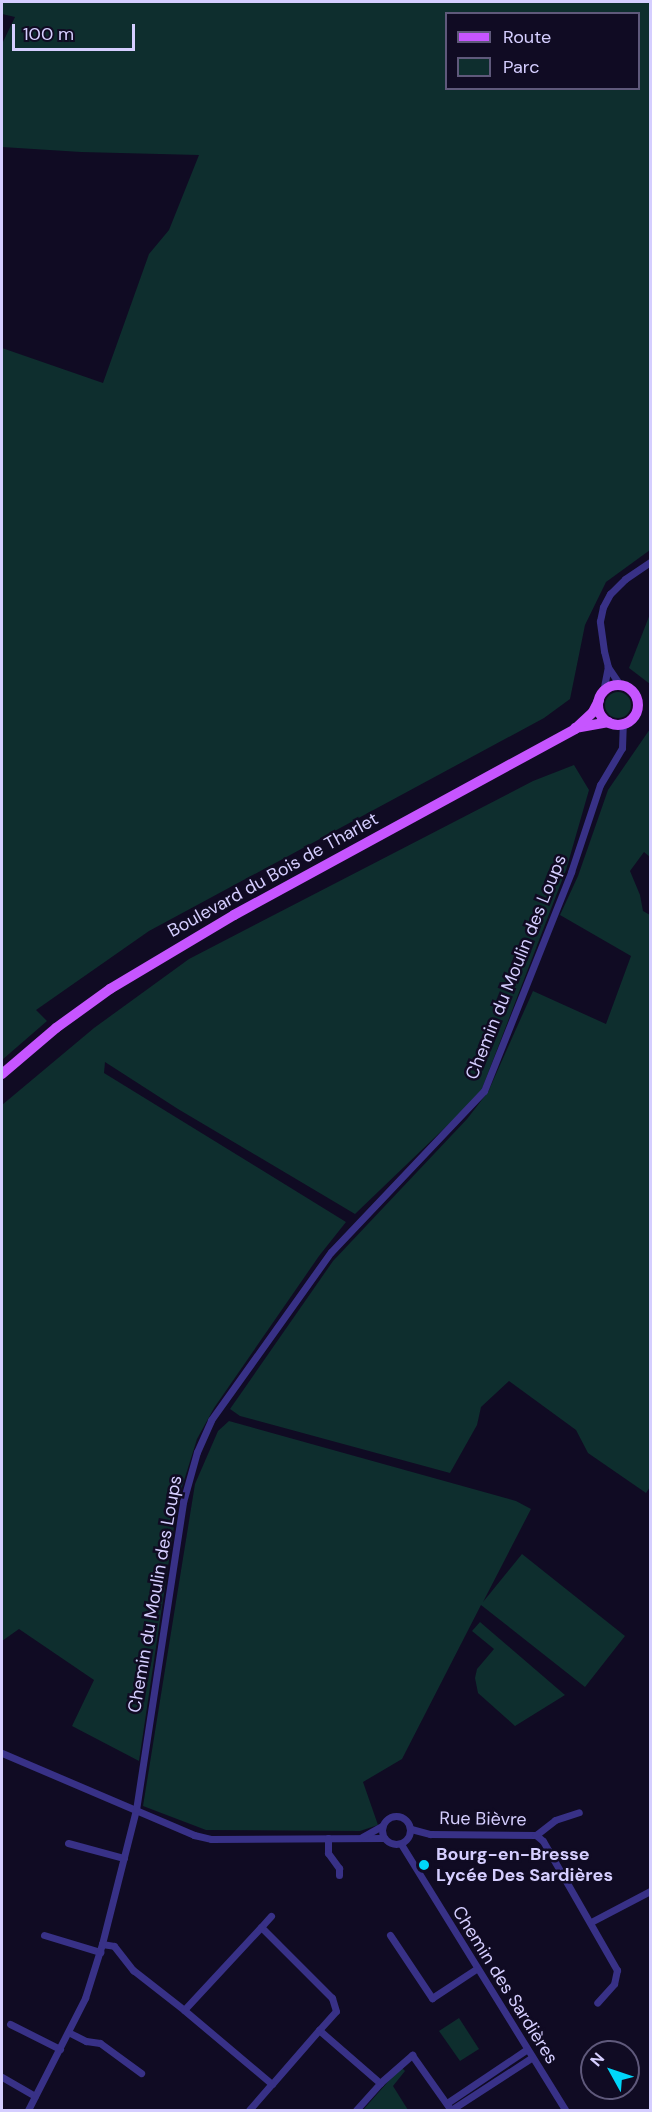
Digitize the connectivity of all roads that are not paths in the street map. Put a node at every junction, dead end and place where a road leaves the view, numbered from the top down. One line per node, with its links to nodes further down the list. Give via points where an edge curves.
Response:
1 (651, 562): 2 (street, via 625,579 603,606 600,634)
2 (608, 667): 3 (street); 5 (street)
3 (620, 685): 4 (main road); 5 (main road)
4 (636, 694): 6 (main road); 8 (main road)
5 (601, 696): 9 (main road, via 599,710); 11 (main road, Boulevard du Bois de Tharlet, via 593,712)
6 (651, 698)
7 (651, 706): 8 (main road)
8 (637, 712): 10 (main road)
9 (608, 722): 10 (main road); 11 (main road, Boulevard du Bois de Tharlet)
10 (623, 724): 14 (street, Chemin du Moulin des Loups, via 622,748 600,785 571,872 484,1091 331,1252 211,1420 183,1502)
11 (575, 729): 12 (main road, Boulevard du Bois de Tharlet, via 178,946 56,1028)
12 (2, 1074)
13 (2, 1753): 14 (street)
14 (136, 1810): 19 (street, via 211,1839); 24 (street, Chemin du Moulin des Loups)
15 (579, 1812): 18 (street, via 555,1820)
16 (382, 1826): 17 (street, via 399,1816); 20 (street); 21 (street)
17 (411, 1829): 18 (street, Rue Bièvre, via 430,1834); 23 (street)
18 (536, 1835): 28 (street, Rue Bièvre, via 543,1840)
19 (328, 1838): 20 (street); 25 (street, via 328,1853 339,1868)
20 (360, 1838): 21 (street)
21 (384, 1838): 23 (street, via 391,1844)
22 (68, 1843): 24 (street)
23 (401, 1844): 33 (street, Chemin des Sardières)
24 (123, 1858): 32 (street, Chemin du Moulin des Loups)
25 (339, 1875)
26 (651, 1891): 28 (street)
27 (271, 1916): 29 (street)
28 (591, 1922): 34 (street, Rue Bièvre, via 618,1970 614,1984)
29 (261, 1927): 35 (street); 37 (street, via 336,2004 336,2011)
30 (44, 1935): 32 (street)
31 (390, 1935): 33 (street, via 432,1998)
32 (101, 1948): 35 (street, via 114,1946 133,1970); 38 (street, Chemin du Moulin des Loups)
33 (476, 1969): 40 (street, Chemin des Sardières)
34 (597, 2003)
35 (184, 2010): 45 (street)
36 (10, 2024): 39 (street)
37 (319, 2030): 44 (street); 45 (street)
38 (70, 2032): 39 (street, Chemin du Moulin des Loups); 42 (street, via 100,2043)
39 (60, 2049): 46 (street, Chemin du Moulin des Loups)
40 (526, 2050): 41 (street, Chemin des Sardières); 47 (street)
41 (531, 2058): 47 (street); 51 (street, Chemin des Sardières)
42 (141, 2073)
43 (2, 2077): 46 (street)
44 (380, 2083): 47 (street, via 412,2055); 50 (street)
45 (272, 2084): 49 (street)
46 (35, 2096): 48 (street, Chemin du Moulin des Loups)
47 (450, 2108)
48 (28, 2110)
49 (249, 2110)
50 (356, 2110)
51 (565, 2110)

